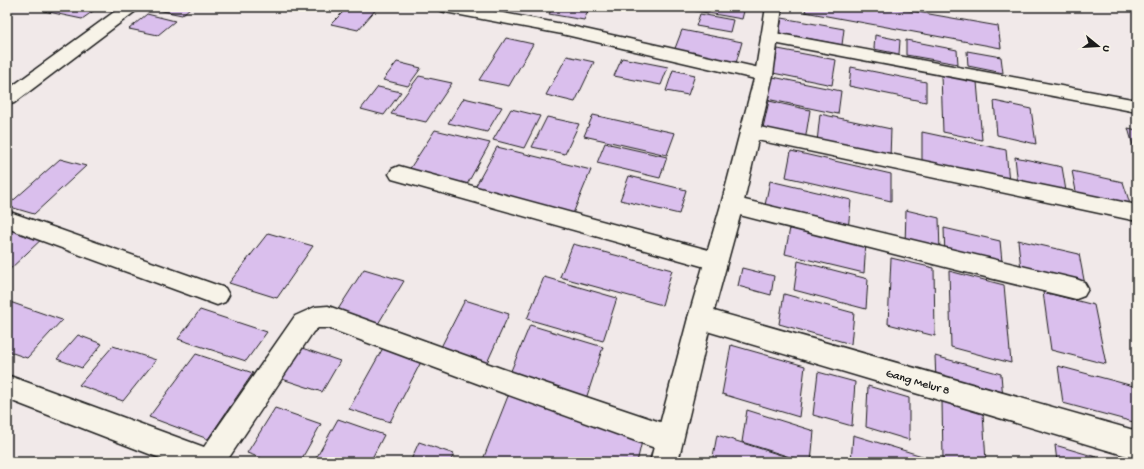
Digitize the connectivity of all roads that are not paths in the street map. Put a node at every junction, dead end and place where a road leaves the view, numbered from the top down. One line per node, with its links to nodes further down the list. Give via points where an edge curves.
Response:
1 (131, 7): 6 (street)
2 (445, 7): 5 (street, via 562,29)
3 (774, 7): 4 (street)
4 (769, 37): 5 (street); 7 (street)
5 (764, 75): 8 (street)
6 (7, 100)
7 (1137, 106)
8 (750, 132): 10 (street); 11 (street)
9 (399, 174): 13 (street)
10 (732, 205): 13 (street); 14 (street)
11 (1137, 213)
12 (7, 219): 15 (street)
13 (716, 261): 16 (street)
14 (1076, 289)
15 (217, 295)
16 (700, 318): 18 (street, Gang Melur 8); 19 (street)
17 (7, 388): 20 (street)
18 (1137, 444)
19 (667, 456): 21 (street, via 503,381 328,317 315,318 304,324)
20 (206, 462)
21 (210, 462)

